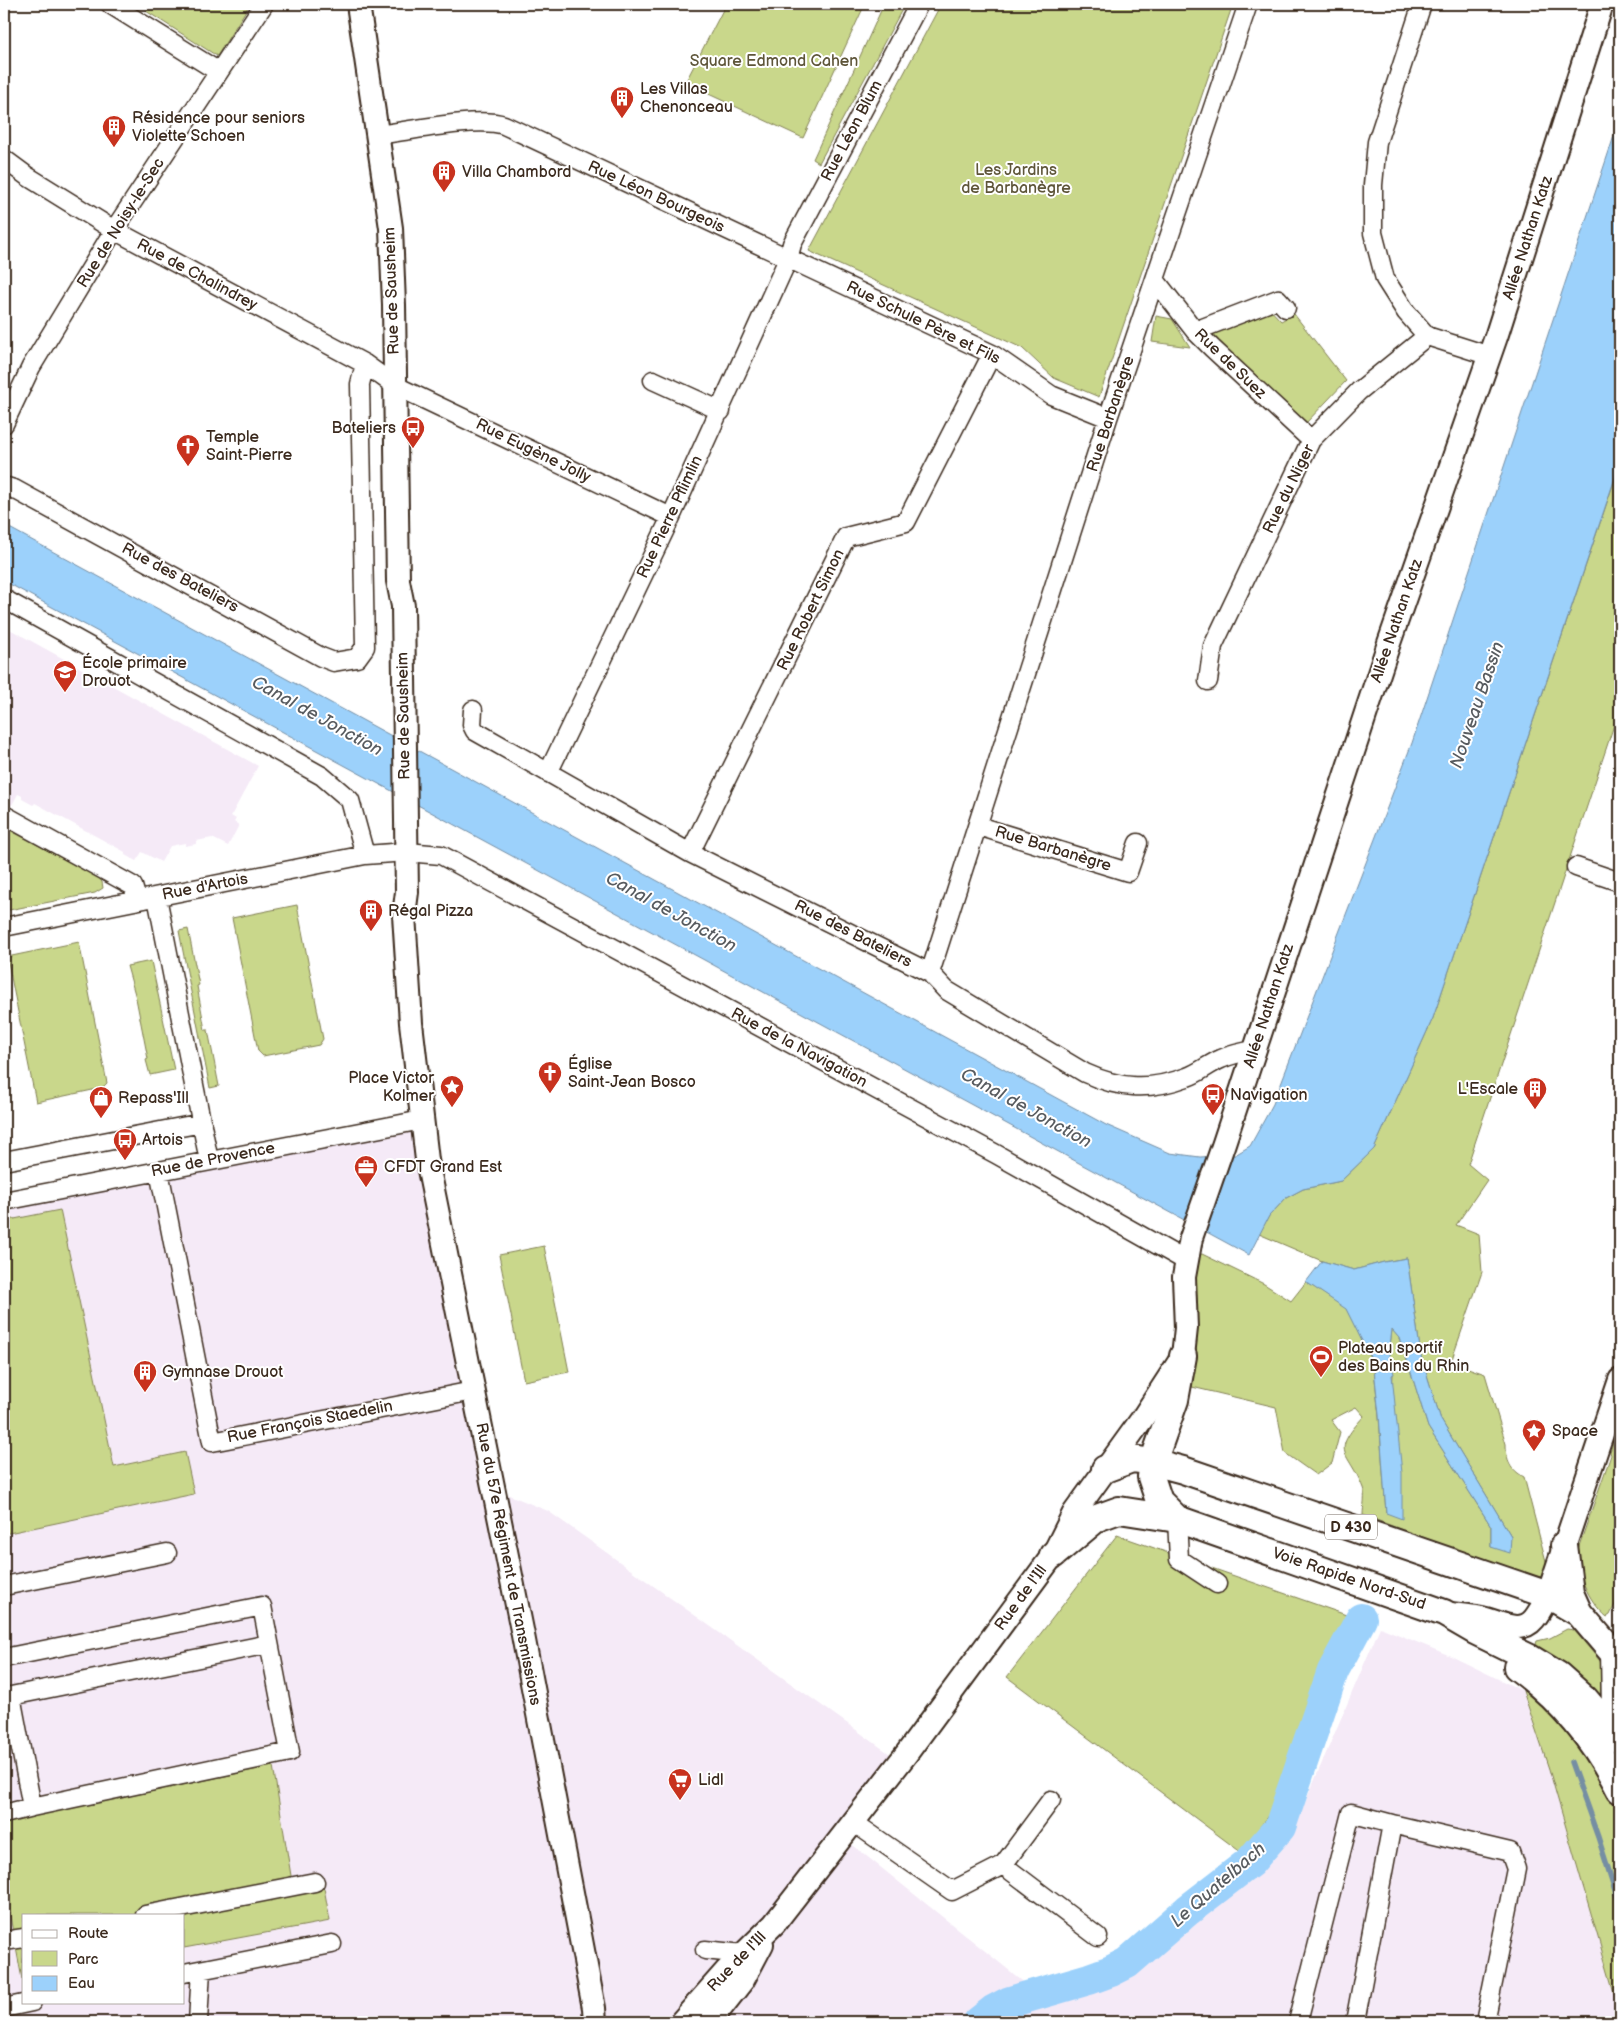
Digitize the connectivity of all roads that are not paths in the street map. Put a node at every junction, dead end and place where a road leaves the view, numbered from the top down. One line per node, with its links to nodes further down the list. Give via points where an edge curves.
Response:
1 (110, 4): 8 (street)
2 (264, 4): 8 (street, Rue de Noisy-le-Sec)
3 (358, 4): 9 (main road, Rue de Sausheim)
4 (919, 4): 12 (street, Rue Léon Blum, via 792,244)
5 (1248, 4): 13 (street, Rue Barbanègre)
6 (1422, 4): 16 (street, via 1377,142 1373,185 1374,233 1385,279 1406,312)
7 (1602, 4): 18 (main road, Allée Nathan Katz)
8 (219, 72): 11 (street, Rue de Noisy-le-Sec)
9 (378, 135): 12 (street, Rue Léon Bourgeois, via 473,122 497,122); 21 (main road, Rue de Sausheim, via 391,228)
10 (4, 159): 11 (street, Rue de Chalindrey)
11 (114, 230): 19 (street, Rue de Chalindrey); 24 (street, Rue de Noisy-le-Sec, via 31,367)
12 (788, 259): 17 (street, Rue Schule Père et Fils); 22 (street, Rue Pierre Pflimlin)
13 (1156, 281): 15 (street, Rue de Suez); 23 (street, Rue Barbanègre)
14 (1286, 308): 15 (street, via 1278,299)
15 (1195, 331): 25 (street, Rue de Suez)
16 (1427, 336): 18 (street); 25 (street, Rue du Niger, via 1359,391)
17 (992, 354): 23 (street, Rue Schule Père et Fils, via 1051,394); 37 (street, Rue Robert Simon, via 906,522 846,538)
18 (1490, 356): 45 (main road, Allée Nathan Katz, via 1387,649)
19 (365, 364): 21 (street, Rue de Chalindrey); 29 (street, Rue de Sausheim, via 360,384 364,648)
20 (653, 380): 22 (street)
21 (394, 384): 27 (street, Rue Eugène Jolly); 36 (main road, Rue de Sausheim, via 398,582 403,606 397,716)
22 (721, 411): 27 (street, Rue Pierre Pflimlin)
23 (1108, 418): 34 (street, Rue Barbanègre)
24 (4, 424)
25 (1311, 440): 30 (street, Rue du Niger, via 1213,646)
26 (4, 486): 29 (street, Rue des Bateliers, via 321,656 334,662)
27 (671, 517): 32 (street, Rue Pierre Pflimlin)
28 (4, 599): 38 (street, via 322,776 350,800)
29 (357, 658)
30 (1208, 681)
31 (473, 710): 32 (street, Rue des Bateliers, via 475,731)
32 (548, 773): 37 (street, Rue des Bateliers)
33 (4, 815): 42 (street, via 133,886)
34 (978, 826): 35 (street, Rue Barbanègre, via 1128,872); 44 (street, Rue Barbanègre)
35 (1138, 843)
36 (399, 852): 38 (street, Rue d'Artois); 46 (main road, via 407,892 404,915 411,1023); 53 (street, Rue de la Navigation, via 441,855 996,1154)
37 (690, 853): 44 (street, Rue des Bateliers)
38 (365, 855): 41 (street, Rue d'Artois)
39 (1576, 867): 40 (street)
40 (1620, 882)
41 (157, 897): 42 (street, Rue d'Artois); 47 (street)
42 (137, 900): 43 (street, Rue d'Artois)
43 (4, 927)
44 (930, 973): 45 (street, Rue des Bateliers, via 946,990 1084,1073 1107,1083 1128,1087 1152,1086 1186,1078 1230,1055)
45 (1255, 1050): 52 (main road, Allée Nathan Katz)
46 (422, 1120): 49 (street, Rue de Provence); 56 (main road, Rue du 57e Régiment de Transmissions, via 427,1160)
47 (202, 1123): 48 (street); 49 (street)
48 (4, 1161)
49 (209, 1161): 50 (street, Rue de Provence)
50 (159, 1171): 51 (street, Rue de Provence); 56 (street, Rue François Staedelin, via 212,1442)
51 (4, 1201)
52 (1191, 1238): 53 (main road, Rue de l'Ill)
53 (1186, 1261): 54 (main road, Rue de l'Ill)
54 (1183, 1356): 57 (highway, via 1175,1400); 58 (main road, Rue de l'Ill)
55 (1620, 1380): 60 (main road)
56 (473, 1390): 93 (main road, Rue du 57e Régiment de Transmissions)
57 (1153, 1462): 58 (highway, D 430, via 1132,1459); 59 (highway, via 1151,1478 1154,1492); 65 (highway, D 430)
58 (1105, 1469): 62 (main road, Rue de l'Ill, via 1074,1513)
59 (1177, 1520): 62 (highway, Voie Rapide Nord-Sud, via 1119,1510 1097,1518); 63 (street, via 1178,1558); 66 (highway, Voie Rapide Nord-Sud)
60 (1564, 1545): 65 (main road); 67 (highway, via 1570,1593)
61 (167, 1553): 64 (street)
62 (1053, 1555): 78 (main road, Rue de l'Ill)
63 (1217, 1584)
64 (4, 1586)
65 (1548, 1595): 66 (main road, via 1534,1620 1525,1626 1506,1626); 67 (highway, D 430)
66 (1444, 1613): 68 (highway, Voie Rapide Nord-Sud)
67 (1579, 1614): 70 (highway, D 430)
68 (1475, 1631): 73 (highway, Voie Rapide Nord-Sud, via 1558,1674 1585,1699); 74 (highway, via 1491,1650 1546,1689 1576,1720)
69 (269, 1644): 71 (street, via 262,1606); 72 (street); 76 (street, via 290,1752)
70 (1615, 1656): 73 (street, via 1612,1714)
71 (4, 1658)
72 (7, 1696): 76 (street)
73 (1619, 1742)
74 (1620, 1790)
75 (1051, 1800): 80 (street)
76 (32, 1807): 77 (street)
77 (4, 1814)
78 (853, 1822): 80 (street, via 952,1891); 83 (main road, Rue de l'Ill)
79 (1392, 1824): 97 (street, via 1351,1813); 98 (street); 99 (street, via 1510,1852 1516,1870)
80 (1002, 1865): 85 (street)
81 (315, 1882): 82 (street)
82 (149, 1914)
83 (774, 1924): 89 (main road, Rue de l'Ill); 96 (main road, Rue de l'Ill, via 743,1980)
84 (22, 1938): 86 (street)
85 (1098, 1938)
86 (4, 1941)
87 (332, 1944): 90 (street)
88 (705, 1950): 89 (street)
89 (743, 1954): 95 (main road, Rue de l'Ill)
90 (192, 1971): 94 (street)
91 (23, 2004): 92 (street)
92 (4, 2008)
93 (598, 2018)
94 (198, 2022)
95 (681, 2022)
96 (710, 2022)
97 (1298, 2022)
98 (1354, 2022)
99 (1485, 2022)

